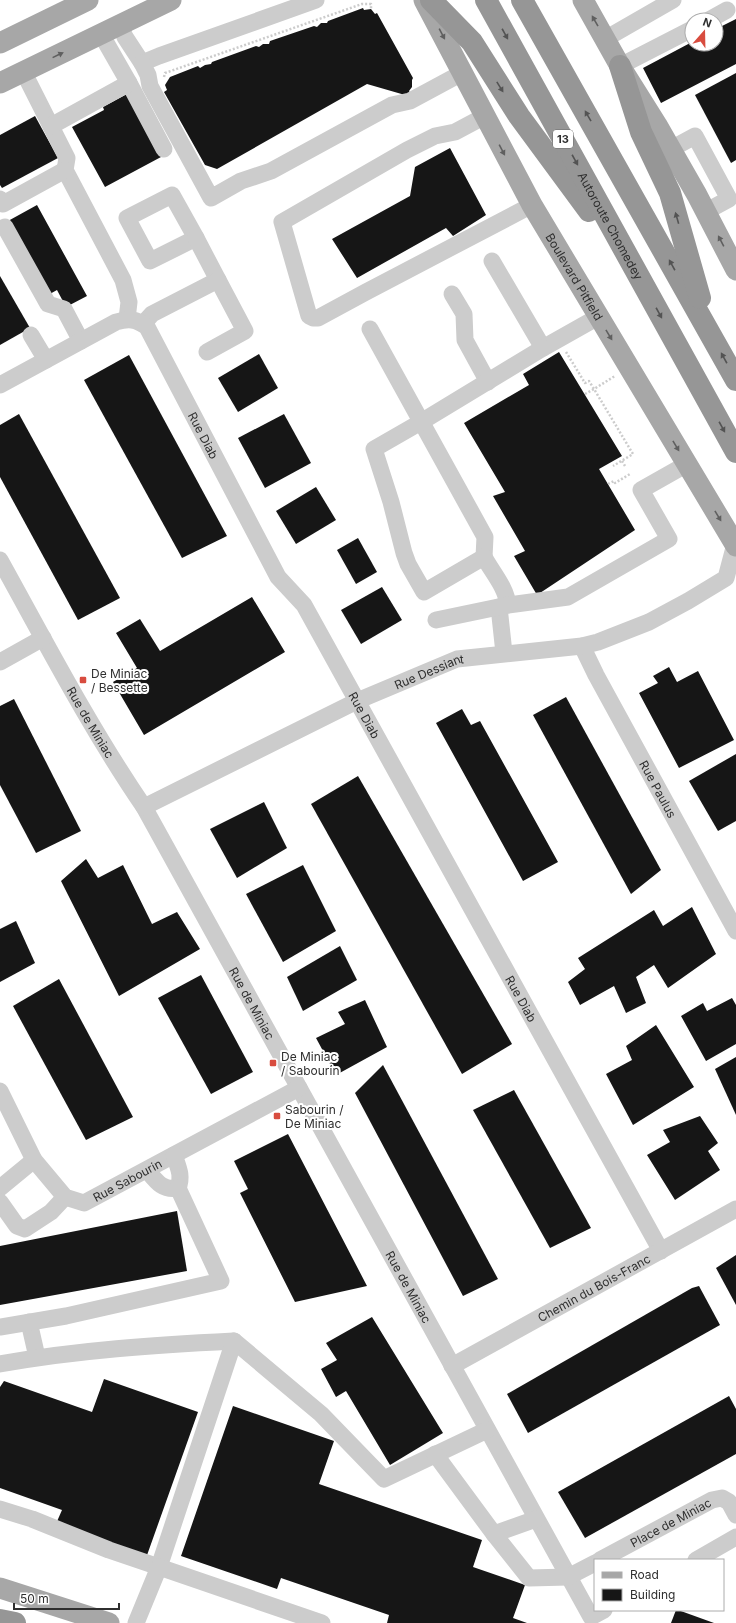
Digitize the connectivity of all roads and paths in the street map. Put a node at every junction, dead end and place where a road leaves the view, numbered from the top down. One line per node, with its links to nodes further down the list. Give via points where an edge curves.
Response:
1 (171, 0): 17 (main road)
2 (316, 0): 24 (street)
3 (357, 0): 11 (path)
4 (424, 0): 28 (main road, Boulevard Pitfield, one-way to 28)
5 (431, 0): 45 (highway, one-way to 45, via 472,42 519,116)
6 (486, 0): 45 (highway, Autoroute Chomedey / 13, one-way to 45)
7 (522, 0): 52 (highway, one-way to 7)
8 (582, 0): 20 (main road, one-way to 8)
9 (671, 0): 20 (street)
10 (85, 1): 21 (main road)
11 (359, 5): 12 (path, via 371,4); 15 (path)
12 (371, 10)
13 (727, 10): 14 (street)
14 (723, 12)
15 (319, 19): 16 (path); 19 (path)
16 (321, 23)
17 (111, 29): 24 (street, via 125,37); 27 (main road, one-way to 17); 31 (street)
18 (684, 33): 26 (street)
19 (262, 39): 22 (path); 23 (path)
20 (605, 40): 26 (main road)
21 (0, 43)
22 (263, 44)
23 (203, 60): 25 (path); 29 (path, via 165,73)
24 (142, 64): 28 (street, via 150,86 211,198 241,181 271,171 392,105 410,101)
25 (205, 65)
26 (620, 66): 35 (main road); 52 (highway, one-way to 26, via 670,193 641,132)
27 (23, 72): 30 (main road); 33 (street)
28 (462, 73): 32 (main road, Boulevard Pitfield)
29 (162, 80)
30 (0, 83)
31 (129, 83): 33 (street); 34 (street)
32 (485, 116): 39 (main road, Boulevard Pitfield, one-way to 39); 39 (street, via 455,132 435,136 407,150 282,222 309,316 318,318)
33 (51, 126): 36 (street, via 67,158)
34 (164, 149)
35 (671, 149): 38 (street, via 695,136); 40 (main road)
36 (65, 170): 37 (street, via 3,204); 49 (street, via 122,280)
37 (0, 198)
38 (733, 198): 40 (street)
39 (532, 205): 48 (main road, Boulevard Pitfield)
40 (705, 212): 44 (main road, one-way to 40)
41 (5, 227): 53 (street, via 48,304 64,309)
42 (196, 238): 46 (street)
43 (492, 261): 54 (street)
44 (736, 270)
45 (640, 279): 65 (highway, Autoroute Chomedey / 13, one-way to 65)
46 (218, 280): 49 (street); 56 (street, via 245,330)
47 (452, 294): 60 (street, via 464,314 465,340)
48 (598, 317): 54 (street); 67 (main road, Boulevard Pitfield, one-way to 67)
49 (135, 321): 53 (street, via 116,322); 82 (street, Rue Diab, via 147,327 278,577 304,605)
50 (370, 329): 64 (street)
51 (32, 335): 57 (street)
52 (711, 336): 59 (highway, one-way to 52)
53 (81, 341): 57 (street)
54 (543, 348): 60 (street)
55 (563, 348): 62 (path, via 585,383 589,381)
56 (207, 352)
57 (46, 360): 61 (street)
58 (618, 374): 62 (path)
59 (736, 380)
60 (488, 382): 64 (street)
61 (0, 385)
62 (594, 389): 63 (path); 66 (path, via 633,454)
63 (585, 394)
64 (421, 422): 73 (street, via 485,537); 73 (street, via 374,449 408,564 424,592)
65 (736, 452)
66 (622, 461): 68 (path); 69 (path)
67 (687, 464): 72 (main road, Boulevard Pitfield, one-way to 72); 76 (street, via 641,490 669,539 568,597)
68 (613, 466)
69 (625, 466)
70 (630, 474): 71 (path)
71 (608, 484)
72 (735, 545): 75 (street, Rue Dessiant)
73 (484, 557): 76 (street, via 506,594)
74 (0, 560): 78 (street, Rue de Miniac)
75 (731, 580): 79 (street, Rue Dessiant, via 649,622)
76 (503, 606): 77 (street); 80 (street)
77 (436, 620)
78 (43, 638): 81 (street); 83 (street, Rue de Miniac, via 104,745)
79 (582, 646): 80 (street, Rue Dessiant); 84 (street, Rue Paulus)
80 (504, 653): 82 (street, Rue Dessiant, via 457,659)
81 (0, 662)
82 (357, 702): 83 (street, Rue Dessiant); 95 (street, Rue Diab)
83 (144, 807): 85 (street, Rue de Miniac)
84 (736, 931)
85 (299, 1088): 87 (street, Rue Sabourin); 101 (street, Rue de Miniac)
86 (0, 1091): 88 (street)
87 (174, 1155): 89 (street, Rue Sabourin); 91 (street, via 181,1181)
88 (34, 1160): 90 (street); 92 (street)
89 (147, 1170): 91 (street, via 161,1186 170,1190); 92 (street, Rue Sabourin, via 84,1203)
90 (0, 1188)
91 (178, 1188): 96 (street, via 221,1281)
92 (65, 1197): 93 (street, via 51,1212 25,1229 17,1226)
93 (0, 1202)
94 (736, 1209): 95 (street, Chemin du Bois-Franc)
95 (661, 1251): 101 (street, Chemin du Bois-Franc)
96 (29, 1322): 97 (street); 99 (street)
97 (0, 1327)
98 (234, 1341): 99 (street, via 158,1345); 103 (street, via 321,1414 384,1478); 112 (street)
99 (37, 1357): 100 (street)
100 (0, 1364)
101 (452, 1366): 102 (street, Rue de Miniac)
102 (487, 1430): 103 (street); 106 (street, Rue de Miniac)
103 (435, 1454): 107 (street)
104 (0, 1509): 112 (street)
105 (736, 1515): 109 (street, Place de Miniac, via 729,1502 722,1498 712,1500)
106 (536, 1519): 107 (street); 113 (street, Rue de Miniac)
107 (494, 1534): 113 (street, via 529,1578)
108 (736, 1537): 110 (street)
109 (602, 1559)
110 (698, 1559)
111 (594, 1564): 113 (street)
112 (159, 1567): 119 (street); 120 (street)
113 (568, 1577): 115 (street)
114 (0, 1588): 118 (main road)
115 (593, 1617)
116 (0, 1620): 117 (highway)
117 (15, 1623)
118 (109, 1623)
119 (136, 1623)
120 (322, 1623)

